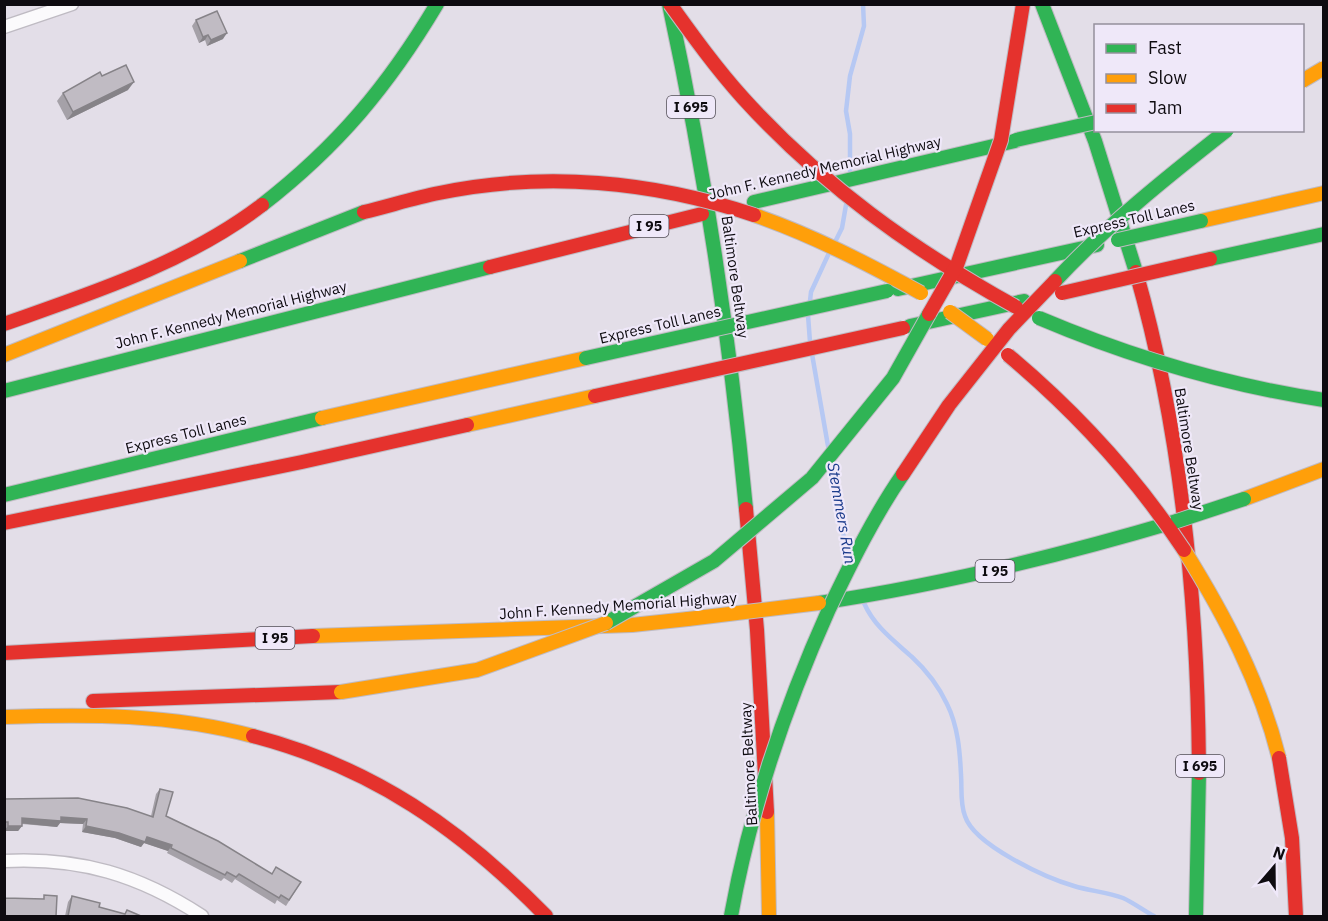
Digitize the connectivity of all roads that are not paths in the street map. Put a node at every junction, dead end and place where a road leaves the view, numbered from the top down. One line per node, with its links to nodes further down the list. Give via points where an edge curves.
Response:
1 (72, 4): 6 (street)
2 (437, 4): 14 (highway, via 411,49 360,118 275,196 228,229 177,256)
3 (670, 4): 17 (highway, bridge, via 750,106 802,159 876,221 947,268 1031,315 1127,354 1207,378); 28 (highway, Baltimore Beltway / I 695, via 714,238 747,510 765,740)
4 (1023, 4): 22 (highway, bridge, via 998,154 959,264 931,319 891,382 809,481 744,539 694,574 578,635 520,658 463,674 341,692)
5 (1042, 4): 29 (highway, Baltimore Beltway / I 695, via 1111,189 1147,315 1166,402 1188,554 1197,661 1200,806)
6 (4, 27)
7 (1323, 70): 8 (highway); 9 (highway, bridge)
8 (1304, 75)
9 (1304, 80)
10 (1094, 122): 16 (highway, John F. Kennedy Memorial Highway / I 95, bridge, via 596,240)
11 (1224, 132): 27 (highway, bridge, via 1148,193 1063,271 982,361 913,456 842,579 798,678 759,798)
12 (1323, 193): 19 (highway, Express Toll Lanes, bridge, via 330,416)
13 (1323, 234): 20 (highway, bridge)
14 (4, 324)
15 (4, 354): 30 (highway, bridge, via 364,212 458,189 515,182 593,181 677,191 747,211 830,244 911,287 981,334 1047,387 1126,469 1173,531 1228,620 1257,683 1277,750 1291,827)
16 (4, 391)
17 (1323, 400)
18 (1323, 469): 21 (highway, John F. Kennedy Memorial Highway / I 95, bridge, via 1129,536 1000,570 872,595 737,615 610,626 239,639)
19 (4, 495)
20 (4, 524)
21 (4, 653)
22 (4, 705)
23 (4, 717): 26 (highway, via 108,715 172,719 227,729 306,752 368,779 444,825 493,863)
24 (4, 861): 25 (street, via 69,863 111,872 143,883)
25 (202, 916)
26 (546, 916)
27 (731, 916)
28 (769, 916)
29 (1196, 916)
30 (1296, 916)

